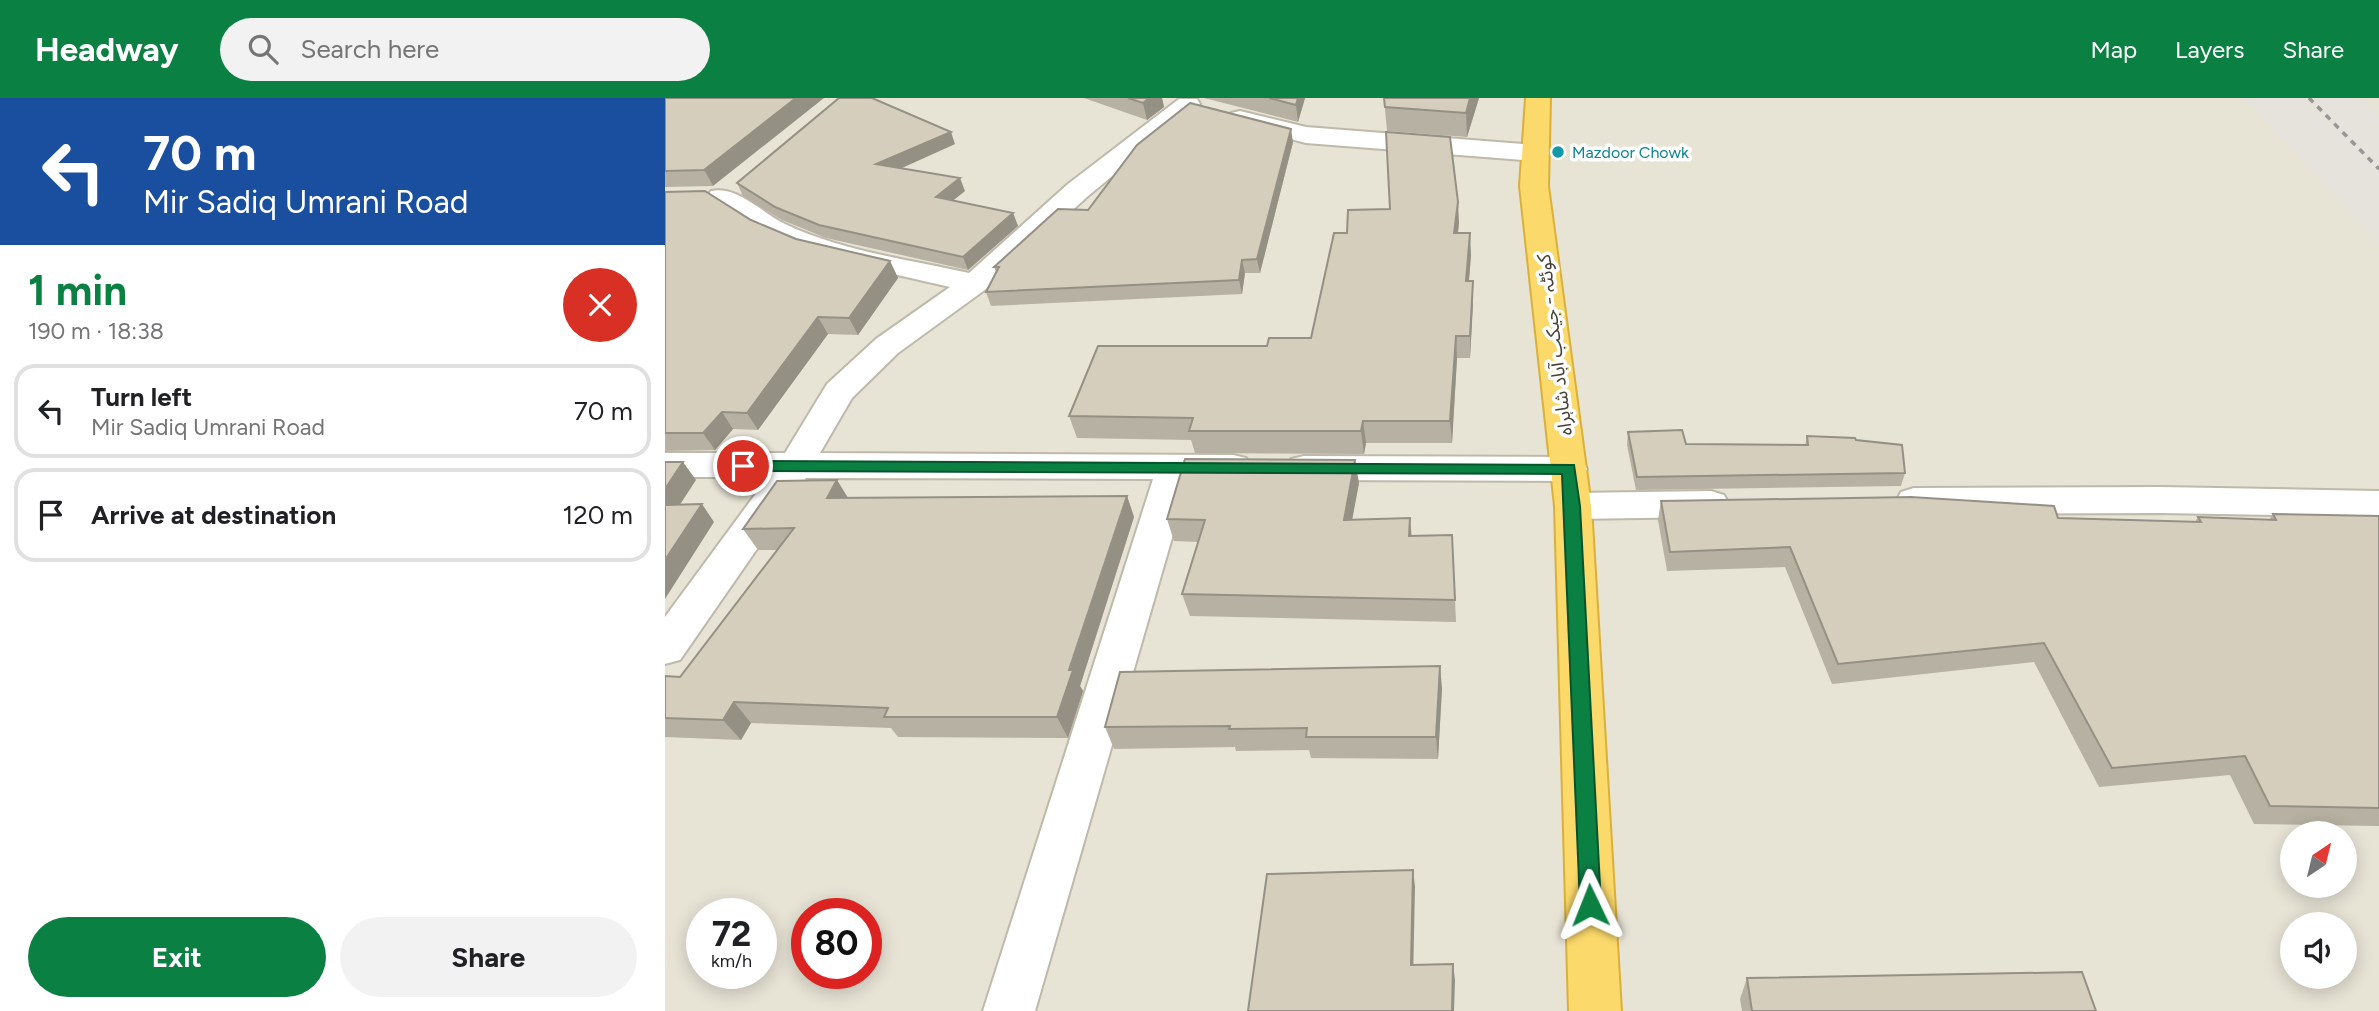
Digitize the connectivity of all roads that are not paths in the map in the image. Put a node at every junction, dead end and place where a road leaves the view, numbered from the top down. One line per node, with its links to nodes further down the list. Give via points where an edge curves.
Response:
1 (1538, 98): 3 (highway, کوئٹہ - جیکب آباد شاہراہ)
2 (1177, 101): 3 (street, via 1307,135); 5 (street)
3 (1536, 153): 9 (highway, کوئٹہ - جیکب آباد شاہراہ, via 1534,186)
4 (721, 192): 5 (street, via 771,228 816,248)
5 (975, 283): 7 (street, via 887,346 839,392)
6 (665, 465): 7 (street)
7 (795, 466): 8 (street); 14 (street)
8 (1175, 467): 9 (street); 15 (street)
9 (1569, 469): 13 (highway, کوئٹہ - جیکب آباد شاہراہ)
10 (1878, 502): 12 (street)
11 (1739, 504): 13 (street)
12 (2379, 504)
13 (1573, 506): 16 (highway, کوئٹہ - جیکب آباد شاہراہ)
14 (665, 648)
15 (1009, 1011)
16 (1595, 1011)

